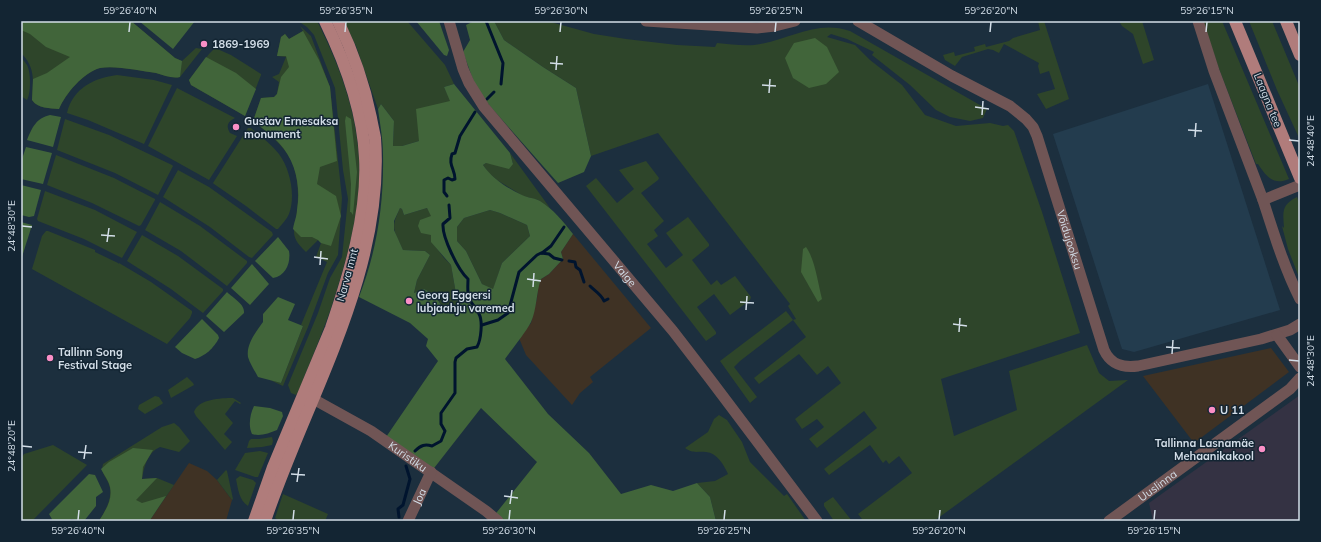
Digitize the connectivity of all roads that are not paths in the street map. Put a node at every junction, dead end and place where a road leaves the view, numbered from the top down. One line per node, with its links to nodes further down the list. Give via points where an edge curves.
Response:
1 (325, 21): 19 (main road, Narva mnt, via 342,59 358,108 363,133 365,184 358,234 339,305)
2 (338, 21): 19 (main road, Narva mnt, via 362,78 375,137 376,171 362,258 350,305 337,342)
3 (448, 21): 25 (street, Valge, via 463,69 484,107 664,320)
4 (646, 21): 5 (street, via 757,28)
5 (795, 21)
6 (858, 21): 16 (street, Võidujooksu, via 952,76 1010,106 1033,127 1104,350 1114,363 1122,367 1138,366)
7 (1198, 21): 13 (street, via 1214,71)
8 (1235, 21): 11 (main road, Laagna tee)
9 (1286, 21): 10 (main road)
10 (1300, 55)
11 (1300, 178)
12 (1300, 184): 13 (street)
13 (1263, 200): 14 (street, via 1282,257)
14 (1300, 299)
15 (1300, 324): 16 (street, Võidujooksu)
16 (1277, 335): 17 (street)
17 (1300, 367)
18 (1300, 378): 26 (street, Uuslinna, via 1290,389)
19 (308, 397): 20 (street, Kuristiku, via 371,431); 21 (main road, Narva mnt, via 273,467); 22 (main road, Narva mnt)
20 (432, 472): 23 (street, Joa); 24 (street, Kuristiku)
21 (254, 521)
22 (265, 521)
23 (408, 521)
24 (498, 521)
25 (817, 521)
26 (1109, 521)

